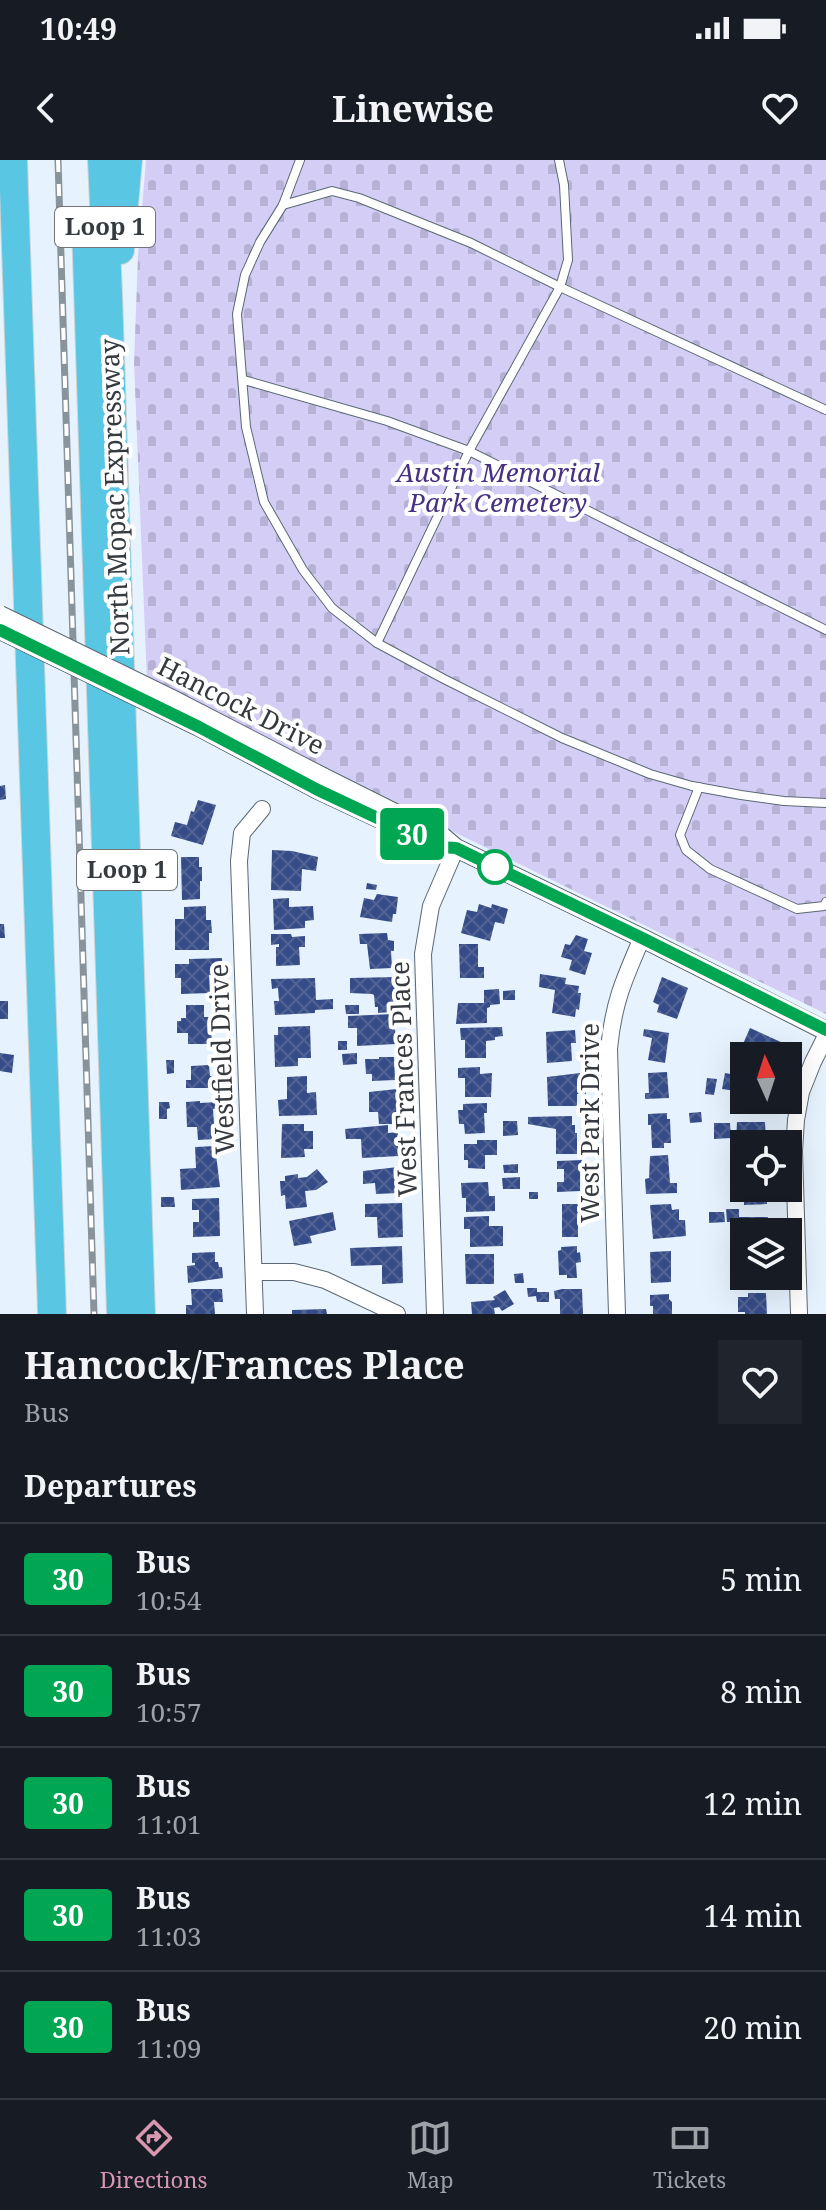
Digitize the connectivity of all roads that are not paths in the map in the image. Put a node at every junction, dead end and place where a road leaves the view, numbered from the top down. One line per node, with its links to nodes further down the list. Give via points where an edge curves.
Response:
1 (13, 160): 27 (highway, Loop 1)
2 (33, 160): 28 (highway)
3 (84, 160): 29 (highway)
4 (102, 160): 10 (highway, North Mopac Expressway / Loop 1)
5 (128, 160): 10 (highway, via 123,242)
6 (300, 160): 8 (lane)
7 (559, 160): 9 (lane, via 568,260)
8 (283, 205): 9 (lane, via 332,191 359,198 471,243); 11 (lane, via 245,275 237,314)
9 (560, 287): 12 (lane); 13 (lane)
10 (108, 293): 30 (highway, North Mopac Expressway / Loop 1)
11 (244, 380): 13 (lane); 17 (lane, via 246,427 264,502 332,608)
12 (826, 410)
13 (469, 451): 16 (lane); 17 (lane)
14 (0, 615): 18 (street, Hancock Drive, bridge, via 141,684)
15 (0, 630): 18 (street, Hancock Drive, bridge)
16 (826, 630)
17 (377, 643): 19 (lane, via 562,738 650,774)
18 (321, 783): 22 (street, Hancock Drive, via 443,837)
19 (699, 787): 20 (lane); 23 (lane, via 680,835 686,850 710,869 797,909)
20 (826, 803)
21 (262, 809): 26 (street, Westfield Drive, via 242,833 239,861)
22 (456, 848): 24 (street, Hancock Drive); 33 (street, West Frances Place, via 431,906 423,954)
23 (826, 902)
24 (642, 938): 25 (street, Hancock Drive); 34 (street, West Park Drive, via 617,997 609,1049)
25 (826, 1033): 35 (street, via 801,1092 796,1120)
26 (254, 1272): 31 (street, Westfield Drive); 32 (street, via 294,1272 325,1280)
27 (52, 1314)
28 (70, 1314)
29 (121, 1314)
30 (141, 1314)
31 (255, 1314)
32 (397, 1314)
33 (435, 1314)
34 (617, 1314)
35 (799, 1314)

